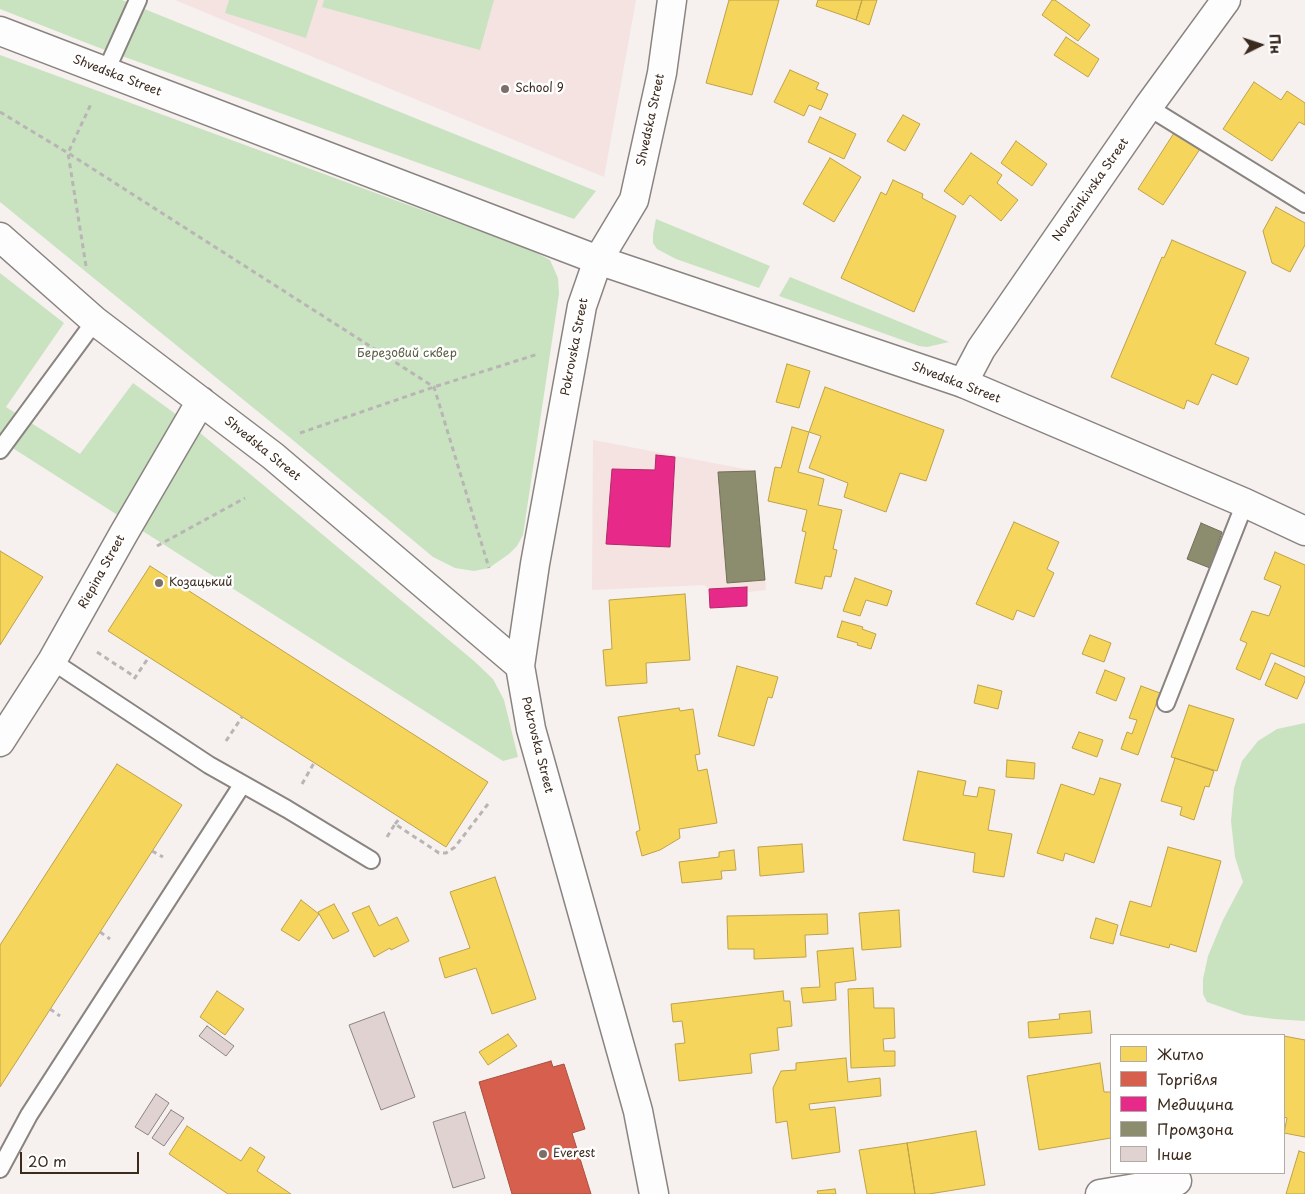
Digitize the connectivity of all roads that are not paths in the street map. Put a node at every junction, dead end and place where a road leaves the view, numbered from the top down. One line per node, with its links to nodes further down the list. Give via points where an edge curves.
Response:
1 (138, 0): 5 (lane)
2 (672, 0): 9 (street, Shvedska Street, via 662,72 634,200)
3 (1226, 0): 6 (street, Novozinkivska Street)
4 (0, 31): 5 (street, Shvedska Street)
5 (106, 72): 9 (street, Shvedska Street)
6 (1148, 107): 7 (lane); 11 (street, Novozinkivska Street, via 981,349)
7 (1305, 204)
8 (0, 237): 10 (street, Shvedska Street)
9 (598, 260): 11 (street, Shvedska Street); 17 (street, Pokrovska Street, via 582,306 535,564)
10 (96, 321): 12 (street, Shvedska Street); 13 (lane)
11 (963, 383): 14 (street, Shvedska Street)
12 (201, 401): 16 (street, Riepina Street); 17 (street, Shvedska Street, via 273,456)
13 (0, 450)
14 (1245, 503): 15 (street, Shvedska Street); 18 (lane)
15 (1305, 530)
16 (52, 661): 19 (street, Riepina Street); 20 (lane)
17 (520, 666): 24 (street, Pokrovska Street, via 531,729 638,1111)
18 (1166, 703)
19 (0, 742)
20 (242, 785): 21 (lane); 22 (lane, via 30,1115)
21 (371, 860)
22 (0, 1169)
23 (1177, 1181): 25 (street)
24 (654, 1194)
25 (1100, 1194)

